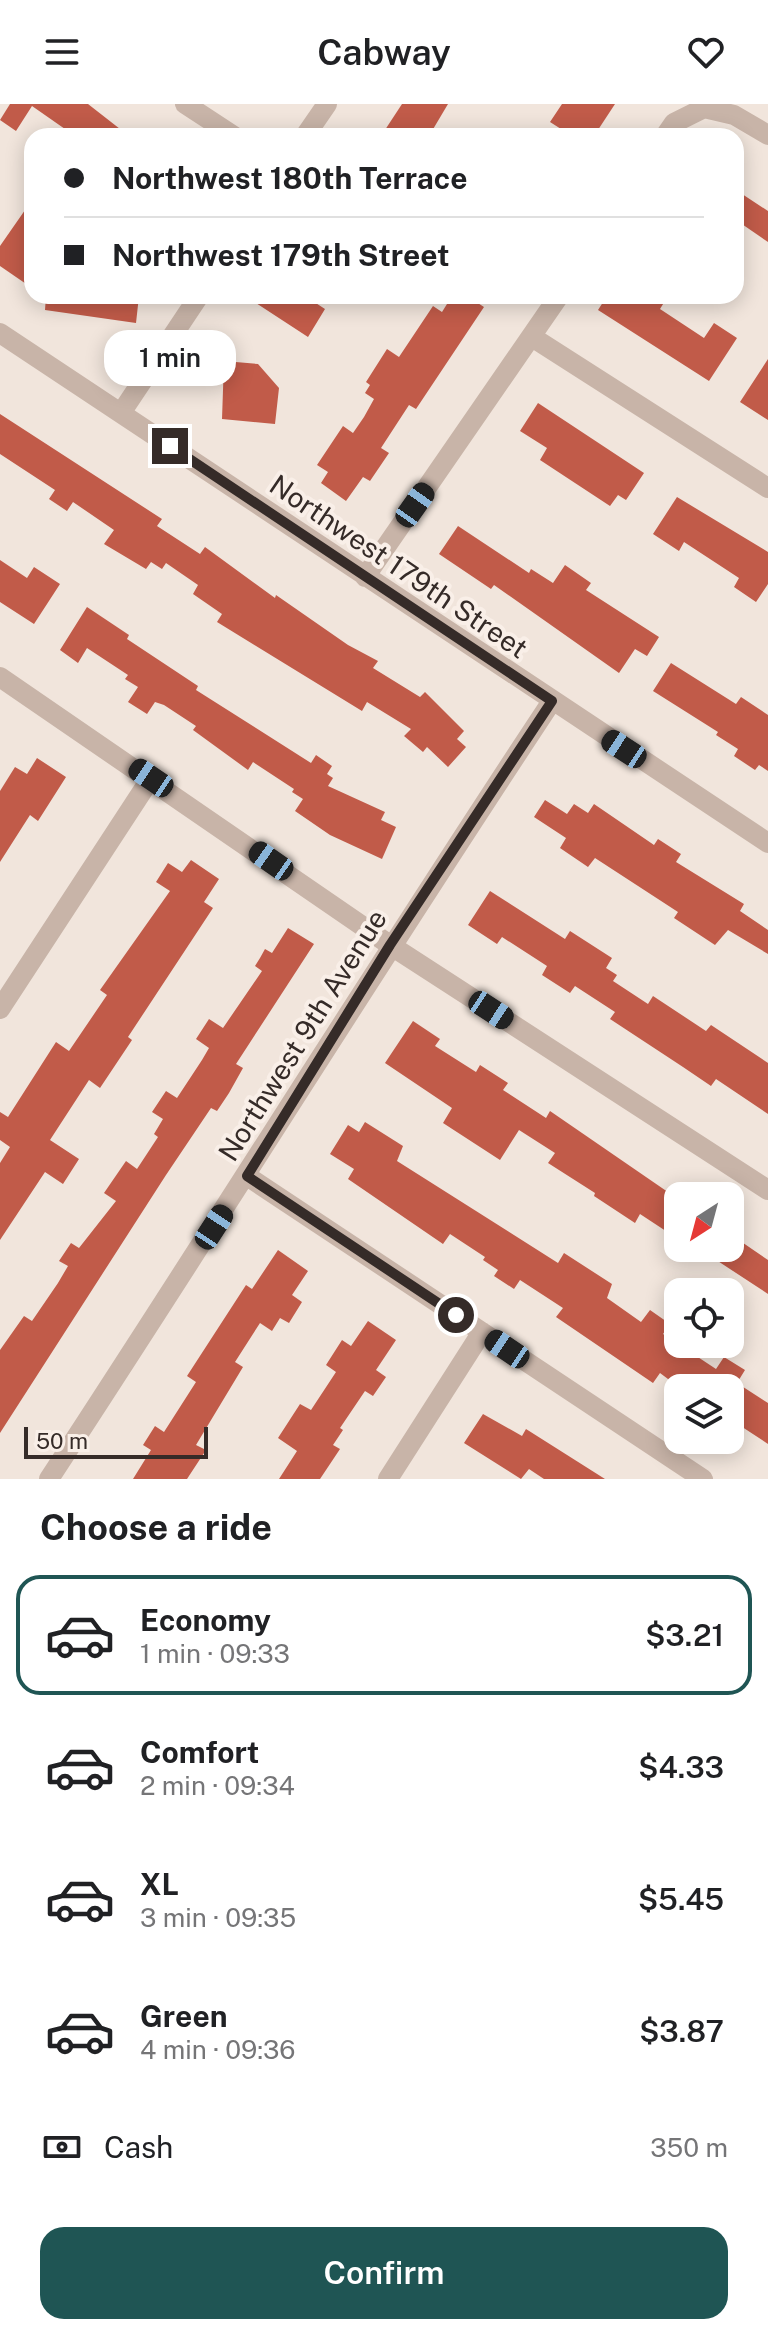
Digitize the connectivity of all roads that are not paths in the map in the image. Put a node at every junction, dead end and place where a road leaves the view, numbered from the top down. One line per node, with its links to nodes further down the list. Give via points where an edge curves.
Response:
1 (185, 104): 3 (street)
2 (327, 104): 4 (street)
3 (222, 128)
4 (310, 128)
5 (671, 128): 6 (street, via 704,108 734,115)
6 (768, 135)
7 (194, 304): 11 (street)
8 (554, 304): 10 (street)
9 (0, 333): 11 (street, Northwest 179th Street)
10 (532, 337): 12 (street); 13 (street)
11 (121, 413): 13 (street, Northwest 179th Street)
12 (768, 488)
13 (365, 577): 15 (street, Northwest 179th Street)
14 (0, 677): 16 (street)
15 (552, 701): 17 (street, Northwest 179th Street); 18 (street, Northwest 9th Avenue)
16 (151, 778): 18 (street); 19 (street)
17 (768, 843)
18 (390, 945): 20 (street, Northwest 9th Avenue); 21 (street)
19 (0, 1009)
20 (247, 1176): 22 (street); 23 (street, Northwest 9th Avenue)
21 (768, 1190)
22 (482, 1332): 24 (street); 25 (street)
23 (49, 1479)
24 (388, 1479)
25 (703, 1479)

